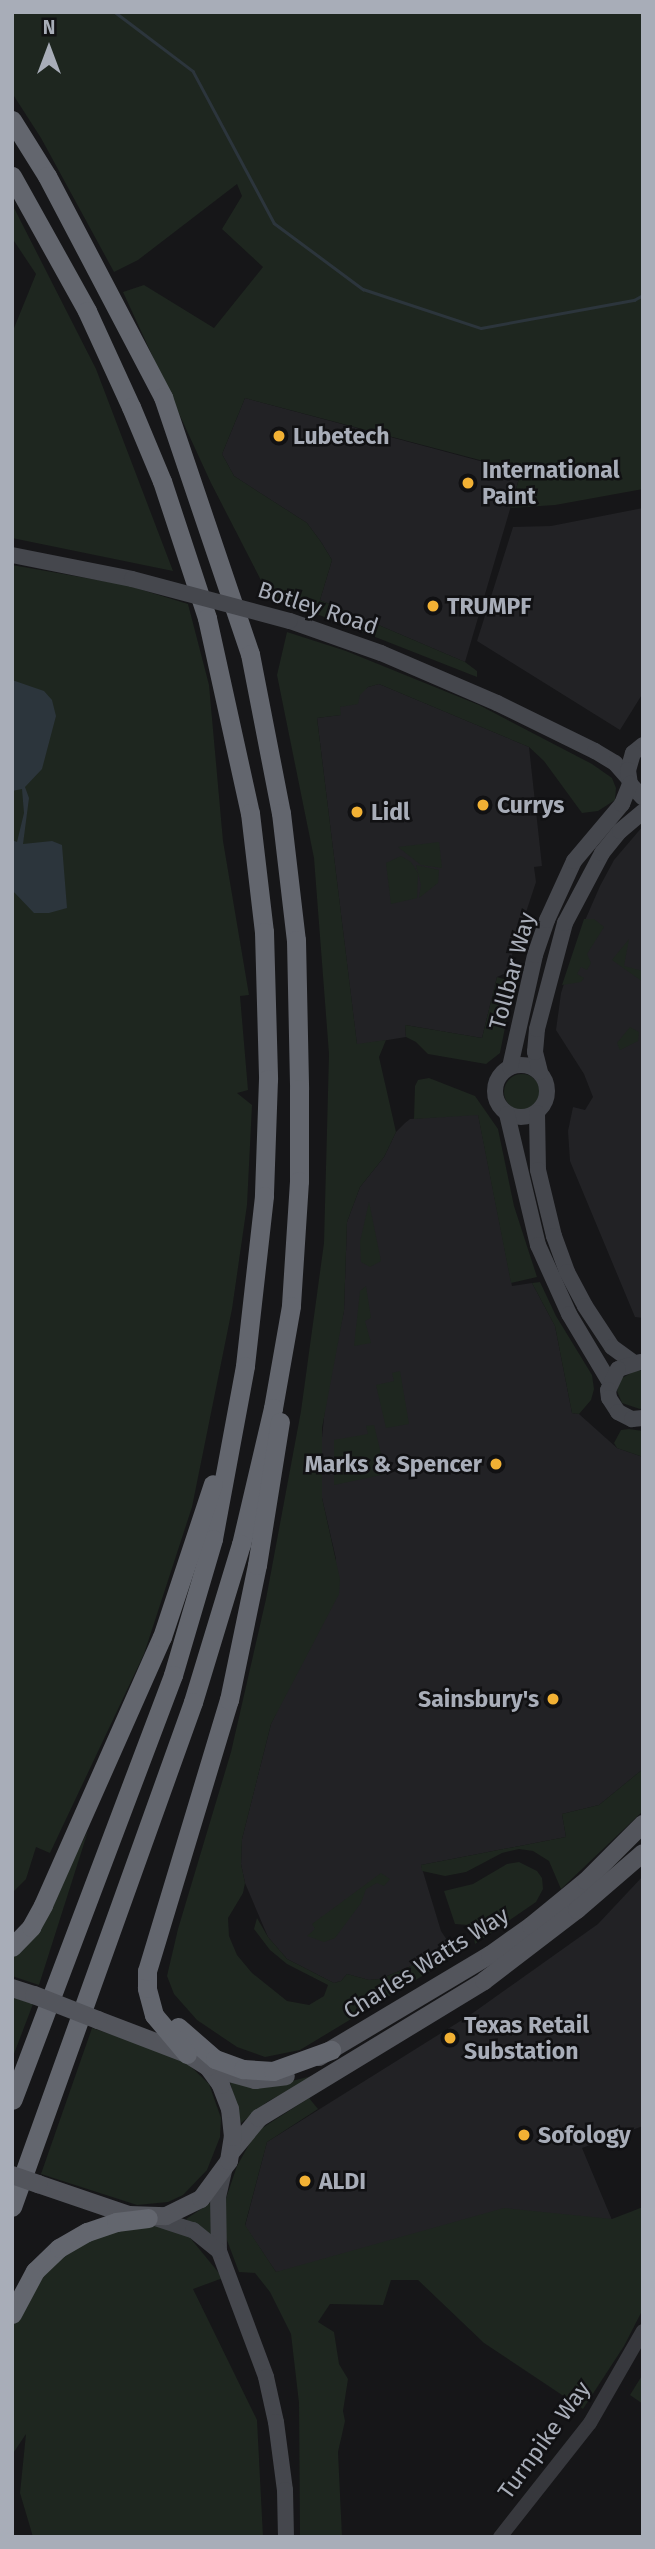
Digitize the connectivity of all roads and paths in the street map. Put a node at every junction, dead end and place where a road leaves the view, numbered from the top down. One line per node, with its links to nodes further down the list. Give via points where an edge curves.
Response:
1 (12, 120): 13 (highway, via 47,176 163,397 250,654 281,813 296,940 299,1181)
2 (12, 176): 15 (highway, via 87,311 162,481 217,653 250,813 264,932 268,1079 264,1196)
3 (12, 555): 5 (main road, Botley Road, bridge, via 132,579 290,621 381,653)
4 (638, 749): 5 (main road, Botley Road); 6 (main road, Tollbar Way)
5 (594, 751): 6 (main road, Botley Road, via 615,763)
6 (629, 781): 7 (main road, Botley Road); 9 (main road, Tollbar Way, via 623,803 574,861 547,920)
7 (643, 798)
8 (643, 813): 10 (main road, Tollbar Way, via 602,853 565,923 537,1029 535,1052)
9 (510, 1067): 10 (main road, via 526,1065); 12 (main road, via 495,1088 497,1102)
10 (540, 1072): 11 (main road, via 548,1096)
11 (537, 1113): 12 (main road, via 522,1118); 14 (main road, via 538,1170 567,1272 611,1347)
12 (507, 1114): 16 (main road, via 538,1245 569,1314)
13 (291, 1306): 20 (highway, via 278,1451 229,1700); 30 (highway, via 241,1544 193,1702)
14 (638, 1362): 16 (main road, via 618,1369)
15 (244, 1366): 21 (highway, via 206,1507 162,1637 43,1905); 26 (highway, via 213,1539 173,1675)
16 (609, 1381): 17 (main road, via 609,1398 618,1412 632,1419)
17 (643, 1418)
18 (643, 1824): 23 (main road, Charles Watts Way, via 586,1881 531,1926)
19 (643, 1853): 27 (main road, Charles Watts Way, via 484,1981 259,2118)
20 (156, 1941): 23 (highway, via 160,2002 190,2040 215,2059 243,2069 273,2071); 24 (highway, via 147,1971 149,2001 160,2023)
21 (12, 1947)
22 (12, 1988): 24 (main road, bridge)
23 (331, 2050): 25 (main road, Charles Watts Way, via 292,2074 272,2080 240,2078)
24 (187, 2054): 25 (main road)
25 (208, 2067): 27 (main road, via 230,2109)
26 (12, 2100)
27 (232, 2151): 28 (main road)
28 (224, 2171): 31 (main road, via 193,2205); 32 (main road, via 218,2196)
29 (12, 2175): 31 (main road, bridge, via 121,2213)
30 (12, 2207)
31 (151, 2218): 32 (main road, via 193,2231); 33 (highway, via 116,2222 59,2248 36,2271)
32 (219, 2251): 35 (main road, via 266,2376 285,2490)
33 (12, 2314)
34 (643, 2331): 36 (street, Turnpike Way, via 590,2423)
35 (286, 2537)
36 (500, 2537)

